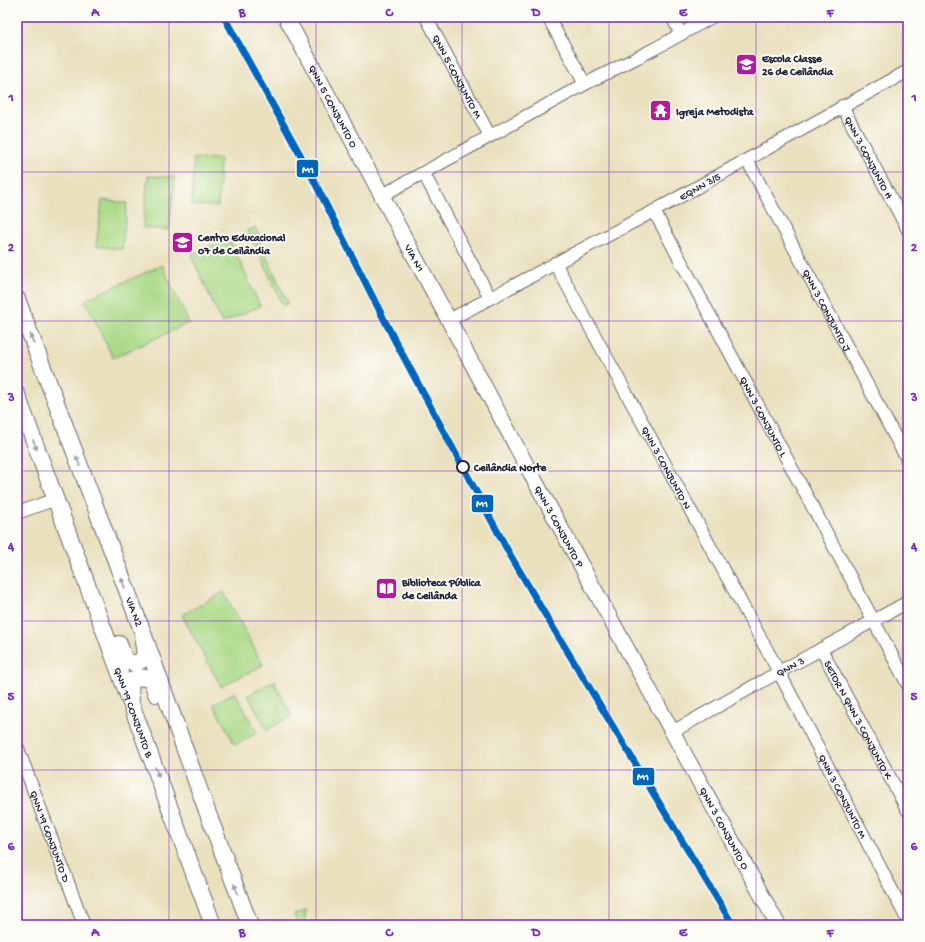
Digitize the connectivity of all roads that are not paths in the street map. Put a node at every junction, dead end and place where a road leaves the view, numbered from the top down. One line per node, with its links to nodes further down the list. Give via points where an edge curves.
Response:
1 (286, 17): 13 (street, QNN 5 CONJUNTO O)
2 (426, 17): 10 (street, QNN 5 CONJUNTO M)
3 (548, 17): 8 (street)
4 (672, 17): 6 (street)
5 (712, 17): 6 (street)
6 (681, 34): 8 (street)
7 (908, 71): 9 (street, EQNN 3/5)
8 (585, 84): 10 (street)
9 (842, 106): 11 (street, EQNN 3/5); 15 (street, QNN 3 CONJUNTO H)
10 (490, 136): 12 (street)
11 (747, 160): 14 (street, EQNN 3/5); 21 (street, QNN 3 CONJUNTO J)
12 (424, 174): 13 (street); 17 (street)
13 (381, 196): 19 (street, VIA N1)
14 (654, 212): 16 (street, EQNN 3/5); 26 (street, QNN 3 CONJUNTO L)
15 (908, 230)
16 (555, 264): 17 (street, EQNN 3/5); 29 (street, QNN 3 CONJUNTO N)
17 (490, 298): 19 (street, EQNN 3/5)
18 (18, 301): 27 (main road, VIA N2, one-way to 18)
19 (448, 320): 32 (street, QNN 3 CONJUNTO P)
20 (17, 395): 22 (main road, one-way to 22)
21 (908, 461)
22 (56, 499): 23 (street); 24 (main road, QNN 19 CONJUNTO B)
23 (17, 513)
24 (63, 518): 27 (main road, via 96,583 124,658 130,663 141,661 145,655); 31 (main road, QNN 19 CONJUNTO B)
25 (908, 602): 26 (street, QNN 3)
26 (874, 621): 28 (street, QNN 3); 30 (street, QNN 3 CONJUNTO L)
27 (140, 625): 34 (main road, VIA N2)
28 (821, 649): 29 (street, QNN 3); 35 (street, SETOR N QNN 3 CONJUNTO K)
29 (779, 672): 32 (street, QNN 3); 36 (street, QNN 3 CONJUNTO M)
30 (908, 686)
31 (133, 705): 34 (main road, via 129,686 131,682 138,677 151,679 180,760); 38 (main road, QNN 19 CONJUNTO B, one-way to 38)
32 (672, 732): 40 (street, QNN 3 CONJUNTO O)
33 (17, 746): 37 (street, QNN 19 CONJUNTO D)
34 (207, 811): 39 (main road, VIA N2, one-way to 34)
35 (908, 811)
36 (908, 921)
37 (84, 925)
38 (213, 925)
39 (250, 925)
40 (778, 925)

